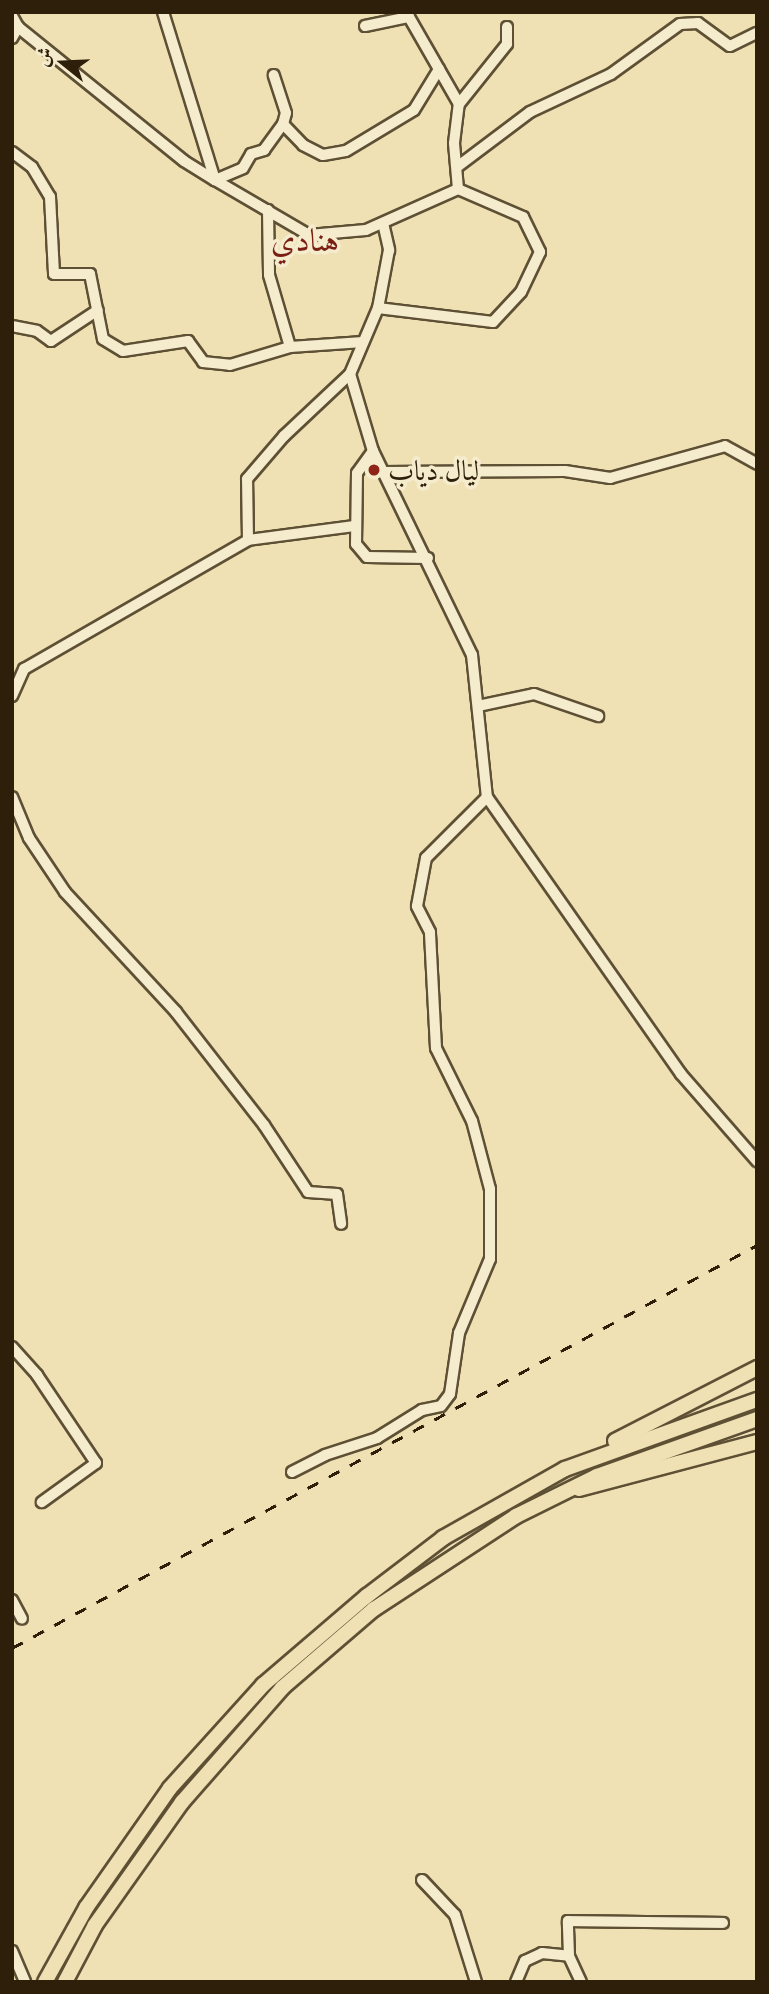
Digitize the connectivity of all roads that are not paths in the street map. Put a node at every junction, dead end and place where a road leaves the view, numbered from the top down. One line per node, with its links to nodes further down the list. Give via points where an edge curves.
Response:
1 (163, 12): 15 (street)
2 (410, 15): 4 (street); 9 (street)
3 (12, 16): 5 (street)
4 (365, 26)
5 (18, 27): 8 (street); 15 (street, via 184,161)
6 (506, 27): 11 (street, via 507,44)
7 (757, 33): 14 (street, via 730,46 698,23 680,24 611,74 530,113)
8 (12, 38)
9 (439, 69): 11 (street); 12 (street, via 414,110 346,151 323,155 303,145)
10 (274, 75): 12 (street, via 286,113)
11 (459, 104): 14 (street, via 454,143)
12 (283, 124): 15 (street, via 243,168)
13 (12, 152): 20 (street, via 32,167 50,197 54,274 90,274)
14 (457, 167): 16 (street)
15 (215, 180): 17 (street)
16 (458, 189): 18 (street); 19 (street, via 523,217 540,252 521,292 493,322)
17 (268, 210): 18 (street, via 309,235 366,230); 23 (street, via 269,275)
18 (383, 223): 19 (street, via 389,250)
19 (378, 308): 22 (street)
20 (98, 310): 21 (street, via 51,341 37,331); 23 (street, via 103,339 123,351 188,341 203,362 230,365)
21 (12, 326)
22 (363, 342): 23 (street); 24 (street)
23 (290, 347)
24 (351, 374): 25 (street); 29 (street, via 284,436 247,479)
25 (373, 451): 27 (street); 28 (street, via 357,473)
26 (757, 464): 27 (street, via 725,446 610,478 565,471)
27 (383, 472): 30 (street)
28 (355, 526): 29 (street); 30 (street, via 356,544 367,556)
29 (248, 540): 31 (street, via 24,669)
30 (428, 558): 32 (street, via 472,655)
31 (12, 696)
32 (478, 706): 33 (street, via 534,694); 35 (street)
33 (598, 716)
34 (12, 797): 37 (street, via 29,838 65,892 176,1012 264,1125 308,1192 337,1195)
35 (487, 797): 36 (street, via 681,1074); 44 (street, via 426,858 417,906 430,932 436,1048 471,1121 490,1189 490,1259 459,1333 450,1394 441,1406 422,1410 377,1438 325,1455)
36 (757, 1161)
37 (341, 1223)
38 (12, 1347): 46 (street, via 37,1375 96,1463)
39 (757, 1368): 43 (highway)
40 (757, 1399): 43 (highway)
41 (757, 1419): 45 (highway)
42 (757, 1442): 45 (highway, via 726,1447 598,1487)
43 (565, 1469): 54 (highway, via 443,1538 263,1685 170,1788 86,1908)
44 (292, 1472)
45 (570, 1489): 55 (highway, via 441,1562 373,1609 282,1688 182,1802 95,1926)
46 (42, 1502)
47 (12, 1600): 48 (street)
48 (22, 1619)
49 (422, 1880): 56 (street, via 455,1915)
50 (723, 1923): 52 (street, via 568,1921)
51 (12, 1951): 53 (street)
52 (569, 1956): 57 (street, via 541,1953 525,1961); 58 (street)
53 (25, 1982)
54 (45, 1982)
55 (65, 1982)
56 (475, 1982)
57 (516, 1982)
58 (581, 1982)

